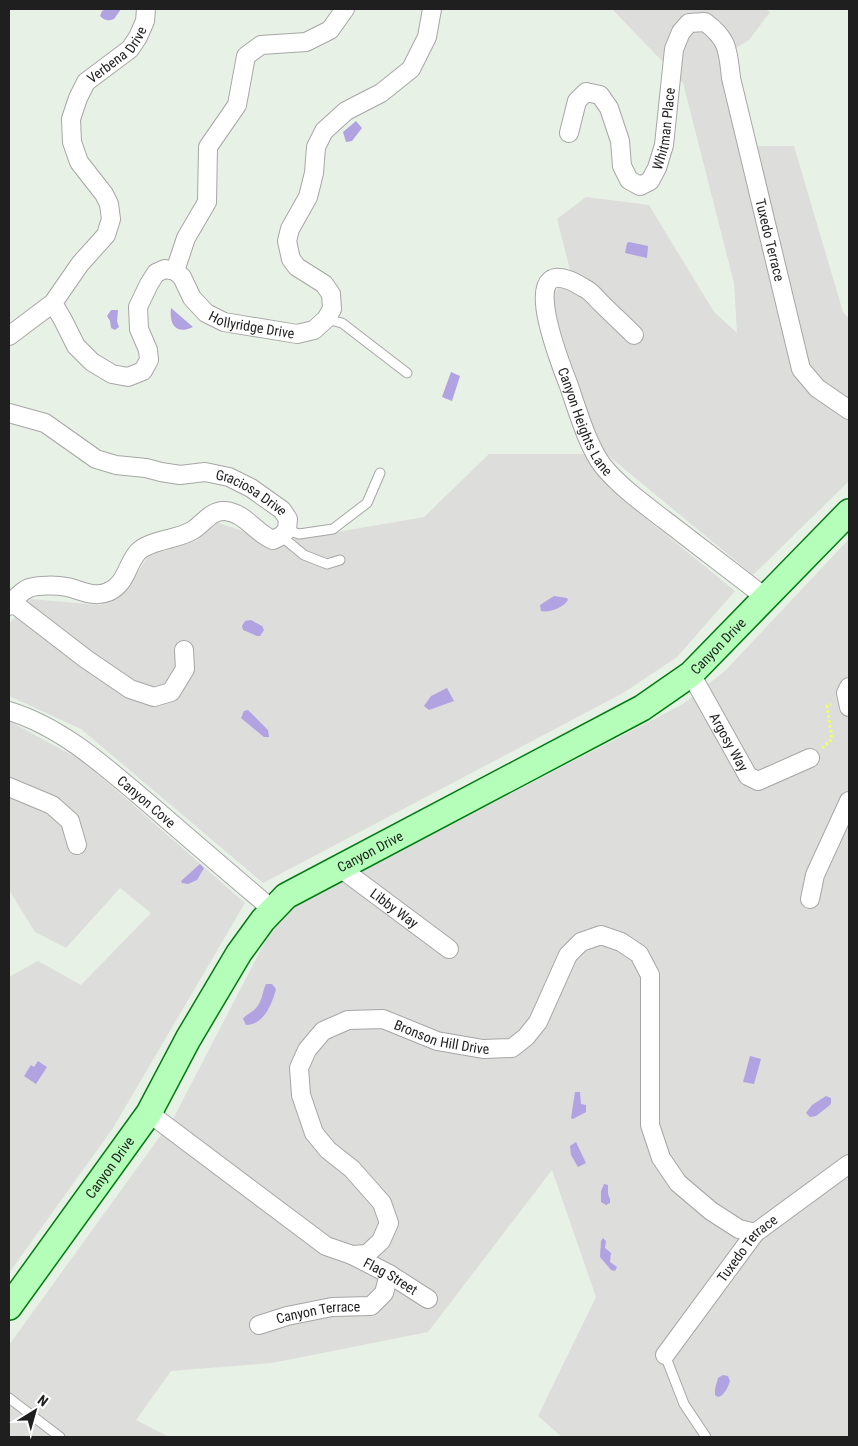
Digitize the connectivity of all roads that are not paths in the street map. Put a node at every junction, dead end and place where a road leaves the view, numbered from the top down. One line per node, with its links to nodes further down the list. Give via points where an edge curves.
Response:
1 (146, 9): 8 (street, Verbena Drive, via 145,21 130,49 86,82 78,98 72,119 72,142 79,162 110,204 111,219 106,235 80,264)
2 (345, 9): 7 (street, via 330,30 306,42 261,45 246,56 237,105 208,147 207,202 186,238)
3 (432, 9): 9 (street, via 427,37 411,69 381,93 346,112 324,131 316,147 308,197 287,241 297,267 324,284 331,294 332,309)
4 (689, 16): 5 (street, Whitman Place, via 717,31); 6 (street, Whitman Place, via 674,48 664,145 650,181 640,186 629,180 622,166 620,140 609,108 600,95 586,92 577,101)
5 (728, 48): 13 (street, Tuxedo Terrace, via 731,78 801,369 816,388)
6 (569, 133)
7 (175, 271): 8 (street, via 166,269 156,273 148,284 138,307 139,329 149,360 143,371 128,377 112,374 92,362 76,346); 9 (street, Hollyridge Drive, via 206,313 224,322 297,334 314,330)
8 (53, 303): 11 (street)
9 (326, 319): 12 (lane, via 342,324)
10 (634, 335): 19 (street, Canyon Heights Lane, via 586,288 558,278 545,285 548,323 592,448 602,465 630,493)
11 (9, 336)
12 (407, 373)
13 (849, 410)
14 (9, 413): 17 (street, Graciosa Drive, via 45,424 96,459 109,463 180,475 205,472 229,477 282,510 288,519)
15 (380, 473): 17 (lane, via 368,503 333,529)
16 (849, 512): 19 (street, Canyon Drive)
17 (284, 533): 18 (lane, via 304,555 327,564); 20 (street, Graciosa Drive, via 273,540 244,517 224,511 208,516 193,530 137,552 120,583 108,592 93,595 66,586 42,586 28,588)
18 (340, 560)
19 (765, 598): 22 (street, Canyon Drive)
20 (10, 604): 21 (street, Graciosa Drive, via 130,689 154,697 171,692 185,669)
21 (184, 650)
22 (691, 674): 24 (street, Argosy Way, via 748,776 758,781); 28 (street, Canyon Drive, via 642,708)
23 (9, 711): 30 (street, Canyon Cove, via 64,737 102,764)
24 (810, 758)
25 (9, 787): 27 (street, via 52,805 70,820)
26 (849, 801): 29 (street, via 815,876)
27 (77, 845)
28 (339, 867): 30 (street, Canyon Drive, via 286,896); 31 (street, Libby Way)
29 (810, 899)
30 (273, 910): 32 (street, Canyon Drive, via 239,953)
31 (449, 949)
32 (149, 1112): 35 (street, via 326,1246); 38 (street, Canyon Drive)
33 (849, 1164): 34 (street, Tuxedo Terrace)
34 (755, 1233): 35 (street, Bronson Hill Drive, via 739,1229 711,1211 678,1183 661,1158 650,1125 650,975 639,954 621,942 600,936 581,942 568,955 538,1022 512,1048 483,1050 437,1041 383,1019 348,1020 323,1031 307,1050 299,1068 300,1095 314,1133 382,1203 389,1223 381,1241 368,1254); 40 (street, Tuxedo Terrace)
35 (352, 1254): 36 (street, Flag Street)
36 (389, 1274): 37 (street, Flag Street); 39 (street, Canyon Terrace, via 384,1293 371,1306 332,1307)
37 (428, 1299)
38 (9, 1307)
39 (259, 1325)
40 (666, 1355): 43 (lane, via 684,1404)
41 (9, 1398): 42 (lane)
42 (60, 1437)
43 (706, 1437)

